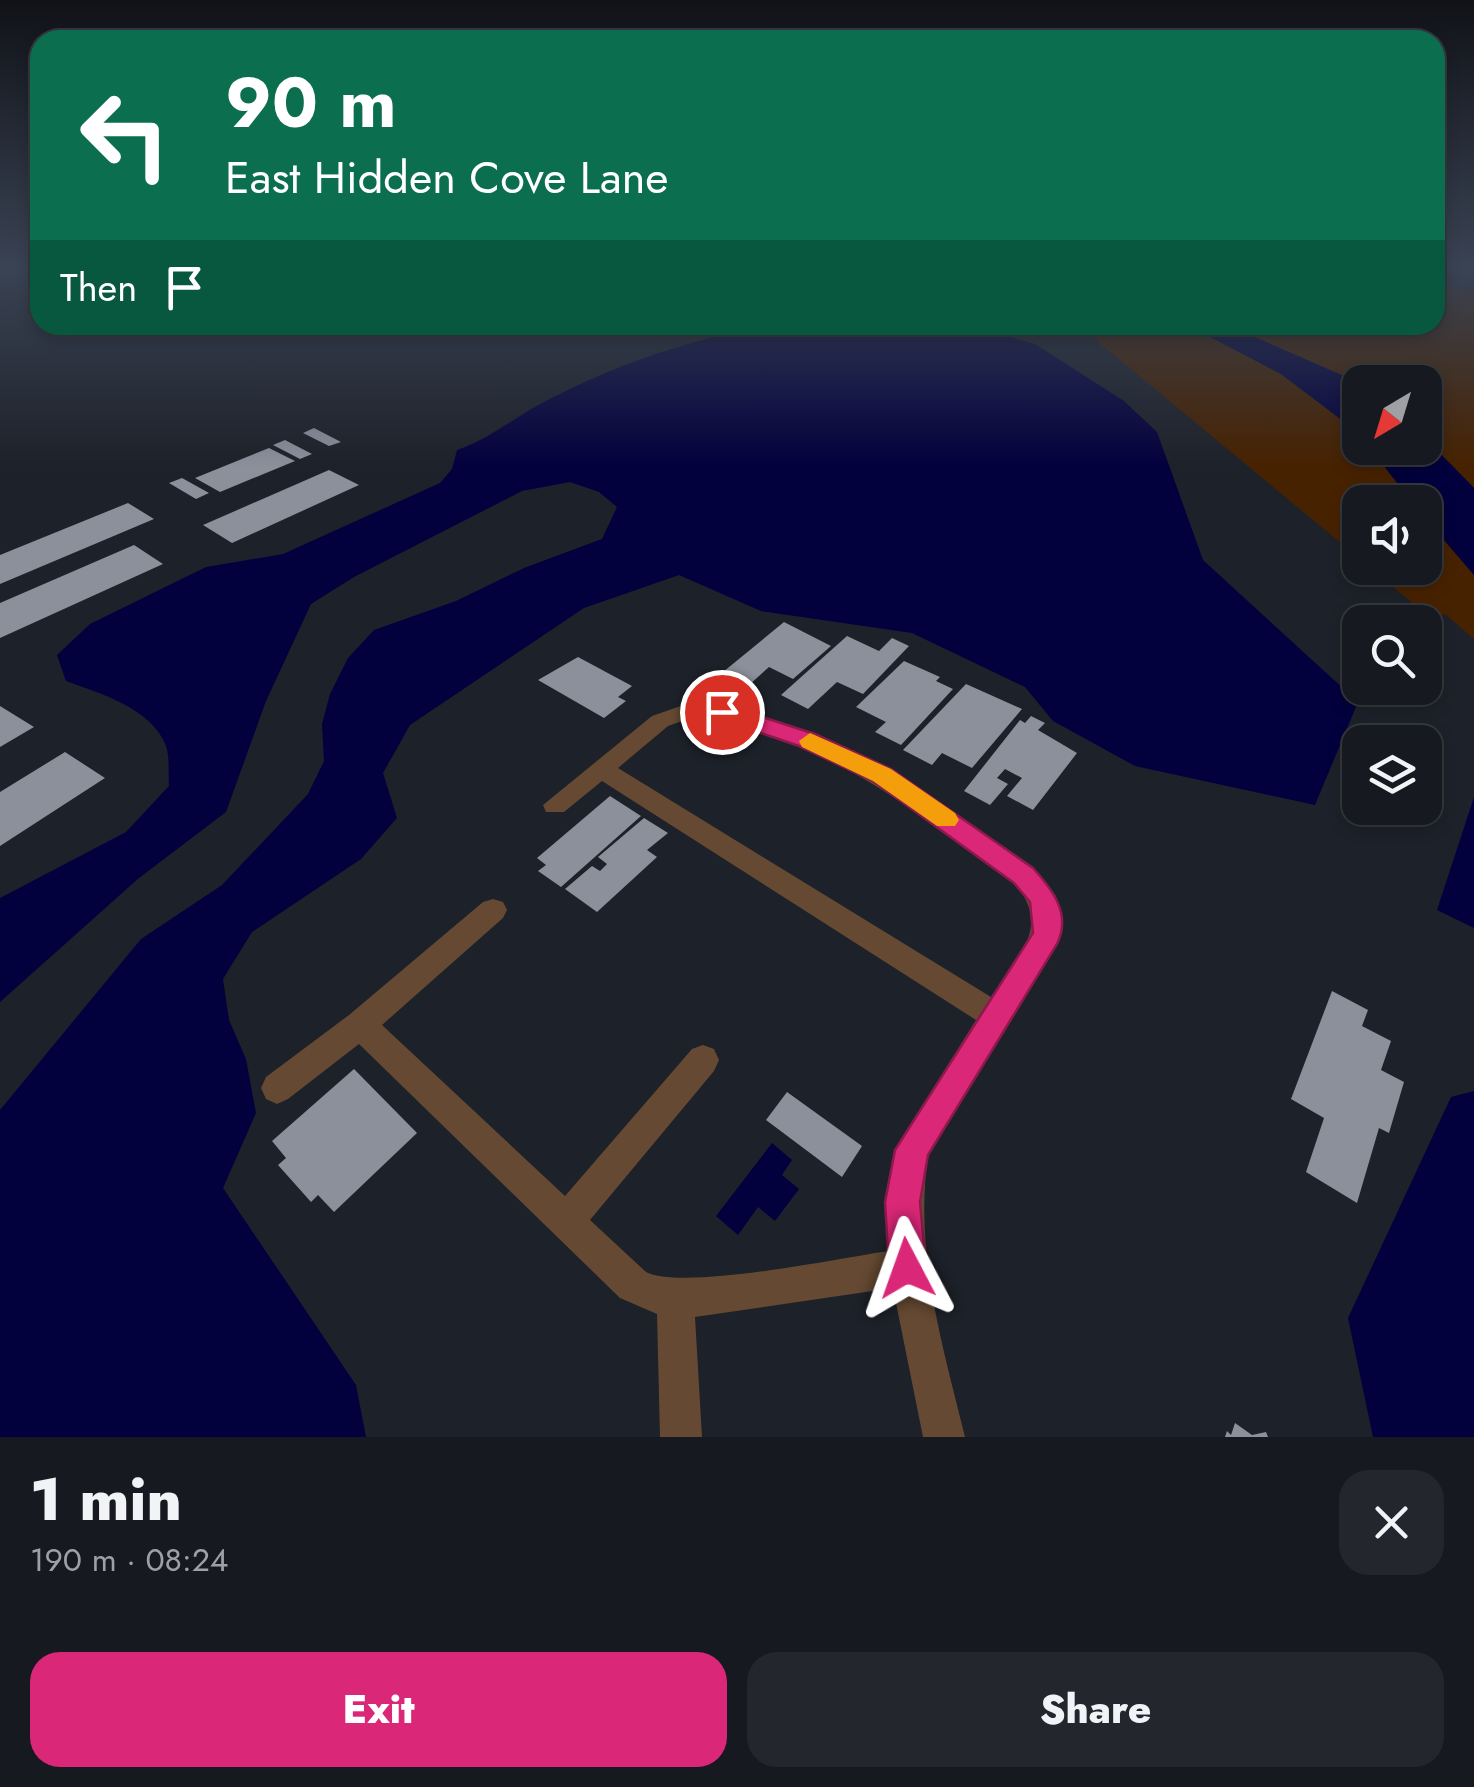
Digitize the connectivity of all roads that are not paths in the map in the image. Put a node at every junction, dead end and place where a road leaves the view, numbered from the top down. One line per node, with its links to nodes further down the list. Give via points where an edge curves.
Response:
1 (600, 768): 2 (street); 4 (street); 4 (street, via 660,720 695,708 807,740 882,775 1024,875 1042,896 1047,935)
2 (556, 805)
3 (493, 910): 5 (street)
4 (997, 1017): 9 (street, via 912,1150 902,1202)
5 (360, 1025): 7 (street); 8 (street)
6 (703, 1060): 8 (street)
7 (277, 1088)
8 (566, 1220): 10 (street, via 633,1285)
9 (907, 1268): 10 (street); 12 (street)
10 (675, 1300): 11 (street)
11 (681, 1437)
12 (944, 1437)

